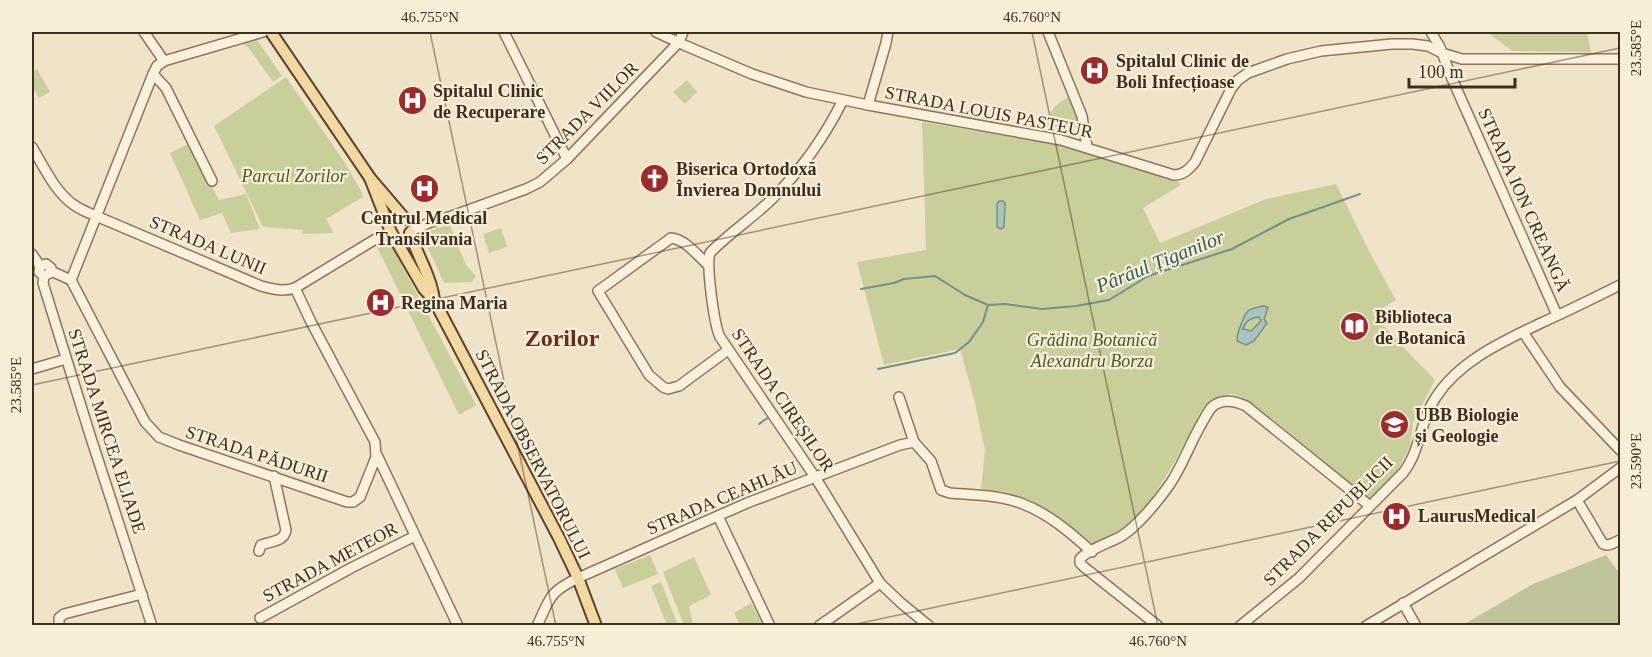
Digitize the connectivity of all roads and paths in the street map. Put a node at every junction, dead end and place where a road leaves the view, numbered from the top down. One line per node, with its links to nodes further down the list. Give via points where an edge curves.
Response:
1 (144, 32): 13 (street)
2 (263, 32): 13 (street)
3 (271, 32): 20 (main road, STRADA OBSERVATORULUI)
4 (504, 32): 19 (street)
5 (656, 32): 10 (street, STRADA LOUIS PASTEUR)
6 (683, 32): 10 (street, STRADA VIILOR)
7 (888, 32): 16 (street)
8 (1048, 32): 18 (street, via 1082,116)
9 (1431, 32): 11 (street, STRADA ION CREANGĂ)
10 (679, 42): 15 (street, STRADA LOUIS PASTEUR, via 752,74); 19 (street, STRADA VIILOR)
11 (1442, 53): 12 (street, via 1462,59); 18 (street, STRADA LOUIS PASTEUR, via 1412,44 1337,49 1287,59 1248,73 1234,84 1195,162 1178,175); 33 (street, STRADA ION CREANGĂ)
12 (1620, 59)
13 (164, 61): 14 (street)
14 (153, 74): 21 (street, via 166,88); 22 (street)
15 (843, 100): 16 (street, STRADA LOUIS PASTEUR); 27 (street, via 825,133 796,171 772,199 714,249)
16 (868, 105): 18 (street, STRADA LOUIS PASTEUR, via 1046,136)
17 (32, 147): 22 (street, STRADA LUNII, via 62,194)
18 (1087, 147)
19 (567, 159): 23 (street, STRADA VIILOR, via 526,189)
20 (370, 178): 24 (main road, STRADA OBSERVATORULUI); 25 (main road, STRADA OBSERVATORULUI)
21 (212, 181)
22 (96, 216): 29 (street); 31 (street, STRADA LUNII, via 261,286 281,291)
23 (431, 222): 24 (street, STRADA VIILOR); 24 (street, STRADA VIILOR, via 415,223)
24 (411, 229): 25 (main road, via 402,238); 25 (main road, via 396,219); 32 (main road, STRADA OBSERVATORULUI)
25 (392, 232): 31 (street); 32 (main road, STRADA OBSERVATORULUI)
26 (32, 254): 28 (street, STRADA MIRCEA ELIADE, via 40,266 39,272)
27 (708, 265): 35 (street, STRADA CIREȘILOR, via 716,329); 35 (street, via 678,239 671,238 598,291 649,375 663,387 679,386)
28 (47, 274): 29 (street); 36 (street, STRADA MIRCEA ELIADE, via 43,283)
29 (71, 280): 43 (street, STRADA PĂDURII, via 154,433)
30 (1620, 285): 33 (street, STRADA REPUBLICII)
31 (295, 288): 41 (street, via 375,442)
32 (434, 300): 52 (main road, STRADA OBSERVATORULUI)
33 (1557, 315): 34 (street, STRADA REPUBLICII)
34 (1523, 332): 40 (street, via 1560,387); 46 (street, STRADA REPUBLICII, via 1466,365 1441,390 1411,461)
35 (728, 350): 44 (street, STRADA CIREȘILOR)
36 (66, 358): 37 (street); 54 (street, STRADA MIRCEA ELIADE)
37 (32, 369)
38 (899, 397): 39 (street)
39 (914, 442): 44 (street, STRADA CEAHLĂU); 51 (street, via 931,461 941,490 1022,503 1054,521)
40 (1620, 450)
41 (377, 455): 43 (street, STRADA PĂDURII, via 360,497 353,502); 48 (street, STRADA METEOR)
42 (1620, 468): 45 (street)
43 (274, 476): 50 (street, via 286,530 281,538 261,545)
44 (815, 477): 47 (street, STRADA CEAHLĂU); 53 (street, STRADA CIREȘILOR)
45 (1577, 500): 49 (street, via 1603,544); 55 (street)
46 (1370, 506): 51 (street, via 1255,411 1225,401 1212,407 1176,474 1154,504 1130,530); 66 (street, STRADA REPUBLICII, via 1299,578)
47 (718, 516): 52 (street, STRADA CEAHLĂU); 62 (street)
48 (415, 536): 56 (street, STRADA METEOR); 59 (street, STRADA METEOR)
49 (1620, 540)
50 (259, 551)
51 (1092, 552): 65 (street, via 1085,554 1080,563)
52 (578, 578): 60 (street, STRADA CEAHLĂU, via 553,594); 61 (main road, STRADA OBSERVATORULUI)
53 (880, 583): 63 (street); 64 (street, STRADA CIREȘILOR)
54 (142, 594): 57 (street, via 64,614 59,618); 58 (street, STRADA MIRCEA ELIADE)
55 (1403, 603): 67 (street); 68 (street)
56 (260, 618)
57 (59, 626)
58 (152, 626)
59 (458, 626)
60 (537, 626)
61 (596, 626)
62 (770, 626)
63 (819, 626)
64 (929, 626)
65 (1158, 626)
66 (1240, 626)
67 (1366, 626)
68 (1416, 626)

